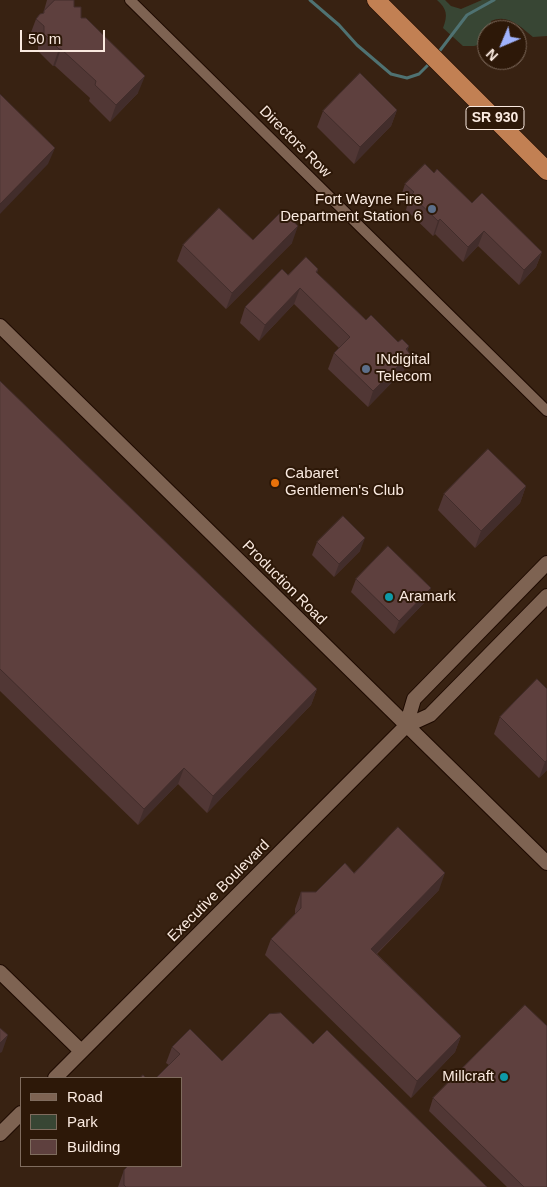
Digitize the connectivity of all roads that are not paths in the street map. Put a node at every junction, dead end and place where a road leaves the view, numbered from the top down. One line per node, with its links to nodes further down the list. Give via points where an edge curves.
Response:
1 (130, 0): 5 (street, Directors Row)
2 (376, 0): 3 (highway, SR 930)
3 (547, 171)
4 (0, 326): 8 (main road, Production Road)
5 (547, 411)
6 (547, 563): 8 (main road, Executive Boulevard, via 414,699)
7 (547, 596): 8 (main road, Executive Boulevard, via 430,715)
8 (406, 726): 9 (main road, Production Road); 11 (main road, Executive Boulevard)
9 (547, 863)
10 (0, 972): 11 (main road)
11 (81, 1051): 12 (main road, Executive Boulevard)
12 (56, 1077)
13 (20, 1114): 14 (main road)
14 (0, 1134)

